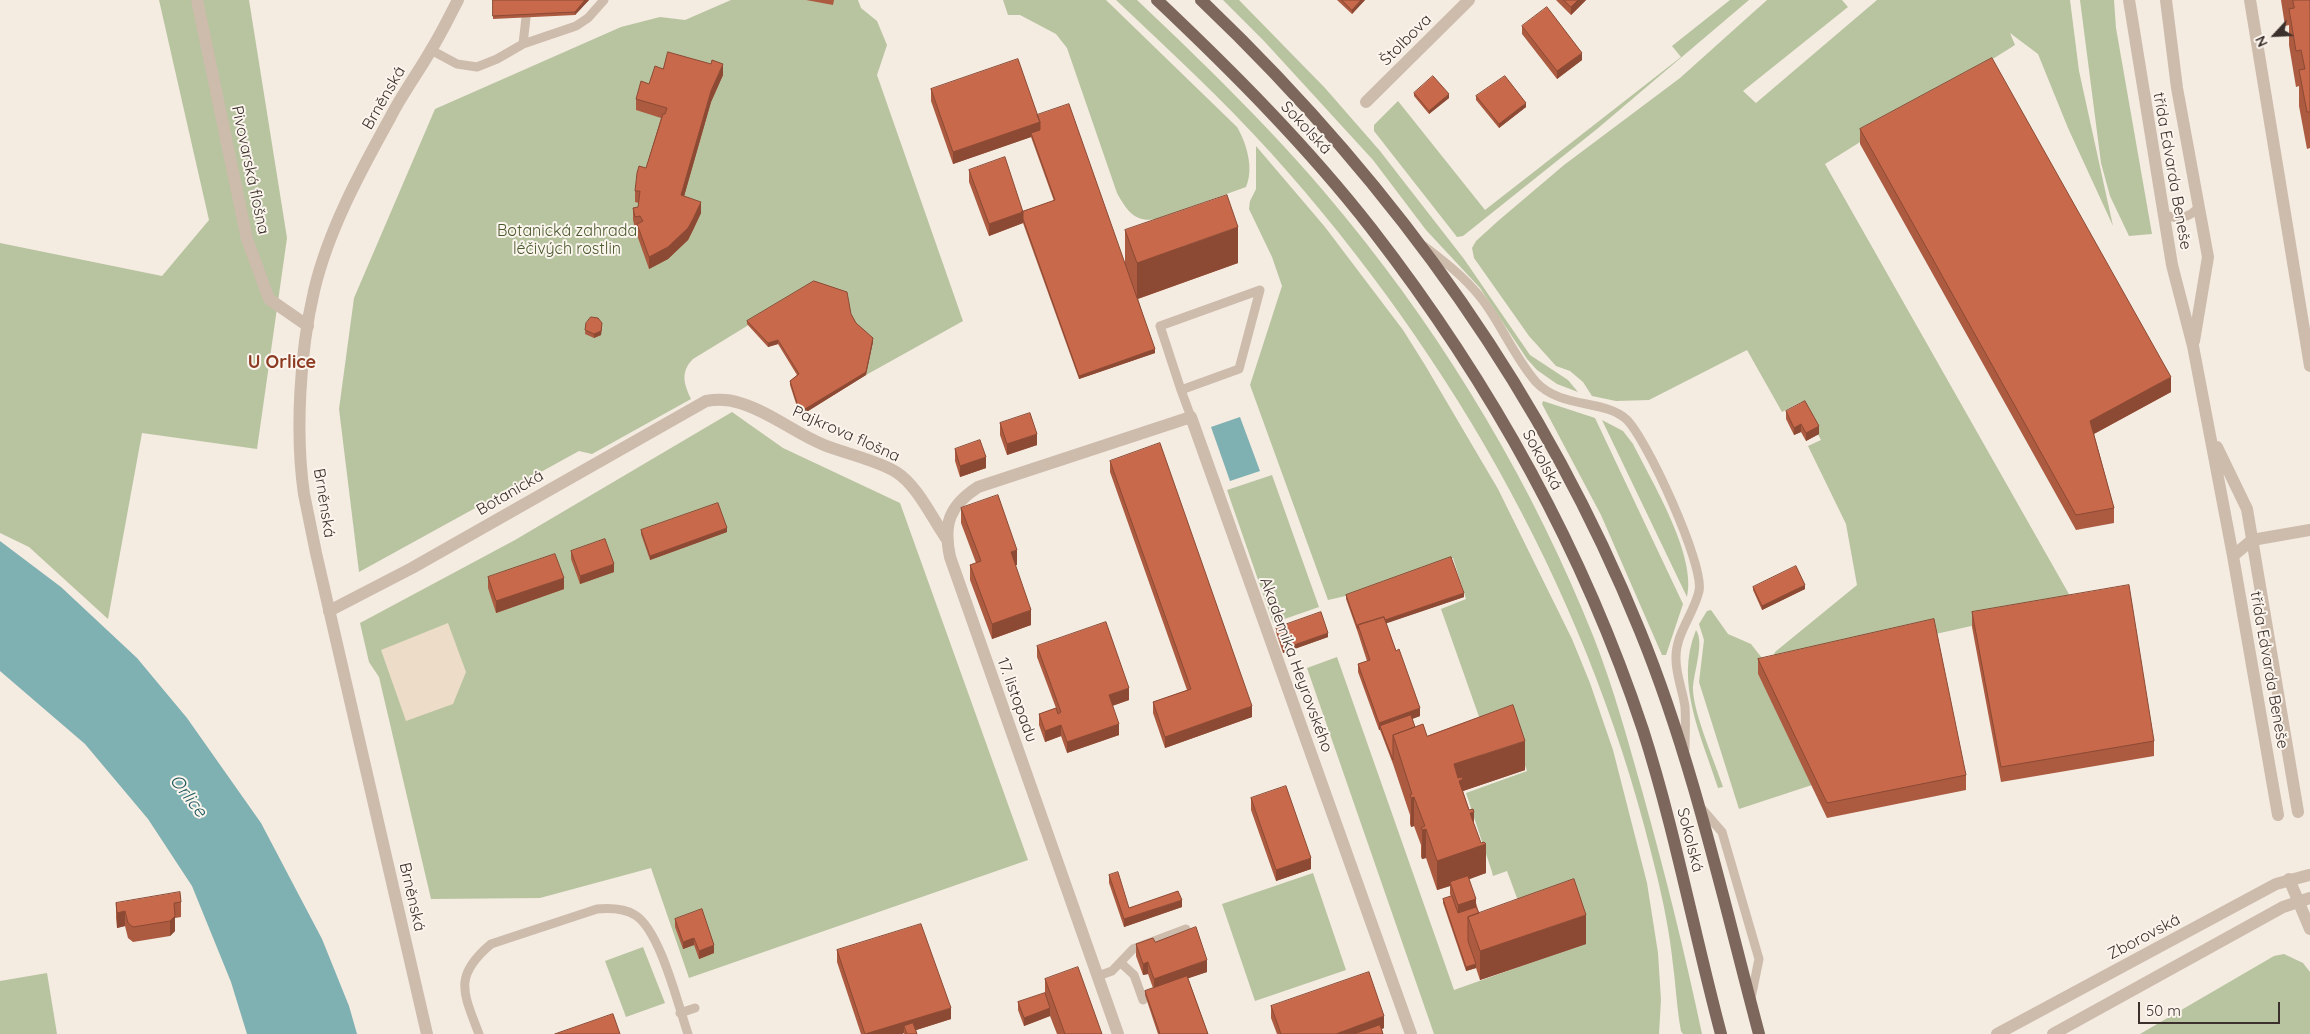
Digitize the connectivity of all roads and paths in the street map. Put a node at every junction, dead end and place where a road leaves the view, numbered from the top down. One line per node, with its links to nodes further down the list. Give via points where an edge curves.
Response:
1 (197, 0): 17 (street, Pivovarská flošna, via 247,239 269,299)
2 (458, 0): 12 (street, Brněnská)
3 (528, 0): 11 (lane)
4 (604, 0): 11 (lane, via 576,26)
5 (1156, 0): 51 (main road, Sokolská, via 1247,88 1371,228 1438,320 1520,451 1584,580 1643,731)
6 (1201, 0): 16 (main road, Sokolská, via 1330,132)
7 (1469, 0): 13 (street, Štolbova)
8 (2129, 0): 15 (street, třída Edvarda Beneše)
9 (2166, 0): 14 (street, třída Edvarda Beneše, via 2177,88)
10 (2250, 0): 19 (street)
11 (523, 44): 12 (lane, via 486,64 470,68)
12 (431, 50): 17 (street, Brněnská, via 390,116 332,238 314,290)
13 (1366, 102)
14 (2199, 206): 15 (lane, via 2184,218 2174,219); 18 (street, třída Edvarda Beneše, via 2208,257)
15 (2163, 214): 18 (street, třída Edvarda Beneše, via 2172,265)
16 (1421, 245): 30 (main road, Sokolská, via 1504,364 1565,470 1641,632); 30 (lane, via 1468,282 1525,368 1541,386 1573,402 1615,412 1634,428 1645,448 1685,534 1700,582 1675,657 1685,707)
17 (308, 326): 29 (street, Brněnská, via 300,442 304,493)
18 (2193, 346): 23 (street, třída Edvarda Beneše)
19 (2310, 366)
20 (1181, 390): 20 (lane, via 1240,369 1260,290 1160,326); 22 (lane)
21 (706, 401): 26 (street, Pajkrova flošna, via 722,399 742,403 823,444 896,472 920,497); 29 (street, Botanická, via 412,568)
22 (1191, 417): 26 (street, 17. listopadu, via 978,487 962,497 952,511); 50 (street, Akademika Heyrovského)
23 (2209, 429): 25 (street, třída Edvarda Beneše); 27 (street, třída Edvarda Beneše, via 2246,509)
24 (2310, 530): 27 (street)
25 (2228, 531): 27 (street); 28 (street, třída Edvarda Beneše)
26 (946, 538): 41 (street, 17. listopadu)
27 (2252, 540): 28 (street); 32 (street, třída Edvarda Beneše)
28 (2233, 556): 33 (street, třída Edvarda Beneše)
29 (329, 611): 46 (street, Brněnská)
30 (1685, 758): 31 (main road, Sokolská)
31 (1697, 803): 43 (main road, Sokolská); 43 (lane, via 1722,832 1759,959)
32 (2298, 812)
33 (2278, 815)
34 (2309, 877): 35 (street, Zborovská)
35 (2289, 879): 37 (street); 53 (street, Zborovská)
36 (2310, 898): 37 (street)
37 (2296, 901): 39 (street); 54 (street)
38 (1186, 929): 40 (lane, via 1133,949)
39 (2310, 930)
40 (1121, 963): 41 (lane, via 1112,971); 42 (lane, via 1134,975)
41 (1098, 976): 49 (street, 17. listopadu)
42 (1143, 1000)
43 (1750, 1000): 52 (main road, Sokolská)
44 (695, 1008): 45 (lane)
45 (680, 1013): 47 (lane, via 654,938 646,925 634,914 616,908 597,909 491,944 477,956 464,982 466,999); 48 (lane)
46 (427, 1034)
47 (479, 1034)
48 (688, 1034)
49 (1118, 1034)
50 (1411, 1034)
51 (1721, 1034)
52 (1759, 1034)
53 (1997, 1034)
54 (2052, 1034)

